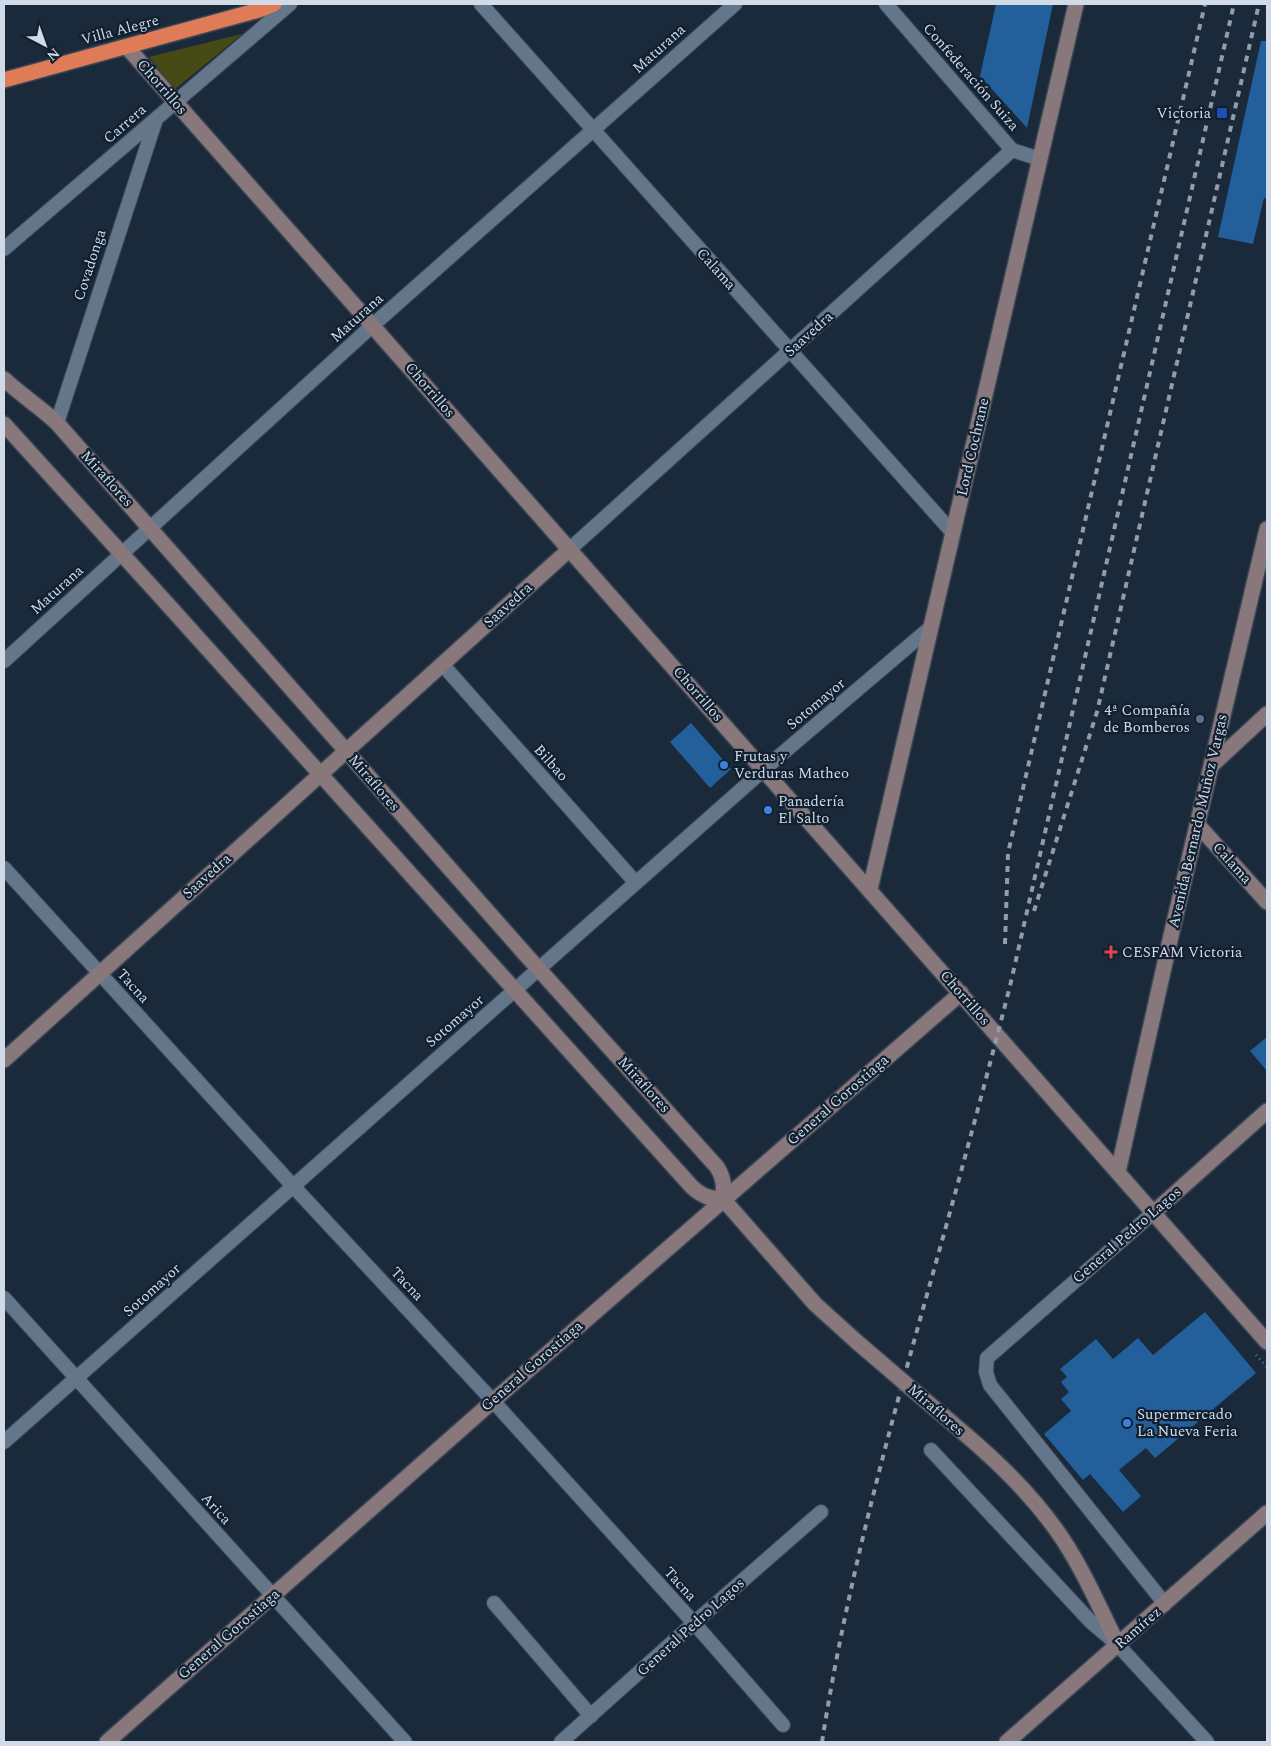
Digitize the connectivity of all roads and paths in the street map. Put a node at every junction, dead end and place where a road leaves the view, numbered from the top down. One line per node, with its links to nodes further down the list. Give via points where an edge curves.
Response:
1 (274, 4): 7 (highway, Villa Alegre)
2 (290, 4): 9 (street, Carrera)
3 (481, 4): 11 (street, Calama)
4 (735, 4): 11 (street, Maturana)
5 (886, 4): 12 (street, Confederación Suiza)
6 (1076, 4): 13 (street, Lord Cochrane)
7 (127, 47): 8 (highway, Villa Alegre); 9 (street, Chorrillos)
8 (4, 80)
9 (175, 102): 10 (street, Carrera); 15 (street, Chorrillos)
10 (156, 118): 14 (street, Carrera); 18 (street, Covadonga)
11 (593, 130): 15 (street, Maturana); 16 (street, Calama)
12 (1012, 150): 13 (street, Confederación Suiza); 16 (street, Saavedra)
13 (1040, 159): 22 (street, Lord Cochrane)
14 (4, 249)
15 (373, 325): 20 (street, Maturana); 23 (street, Chorrillos)
16 (790, 351): 22 (street, Calama); 23 (street, Saavedra)
17 (4, 379): 18 (street, Miraflores)
18 (57, 422): 20 (street, Miraflores)
19 (4, 424): 24 (street)
20 (150, 528): 24 (street, Maturana); 29 (street, Miraflores)
21 (1267, 529): 30 (street, Avenida Bernardo Muñoz Vargas)
22 (953, 533): 25 (street, Lord Cochrane)
23 (570, 549): 27 (street, Saavedra); 31 (street, Chorrillos)
24 (122, 553): 26 (street, Maturana); 32 (street)
25 (931, 627): 31 (street, Sotomayor); 36 (street, Lord Cochrane)
26 (4, 660)
27 (442, 664): 29 (street, Saavedra); 35 (street, Bilbao)
28 (1267, 714): 30 (street)
29 (346, 751): 32 (street, Saavedra); 38 (street, Miraflores)
30 (1212, 765): 33 (street, Avenida Bernardo Muñoz Vargas)
31 (765, 770): 35 (street, Sotomayor); 36 (street, Chorrillos)
32 (320, 775): 39 (street, Saavedra); 40 (street)
33 (1198, 824): 37 (street, Calama); 44 (street, Avenida Bernardo Muñoz Vargas)
34 (4, 868): 39 (street, Tacna)
35 (636, 883): 38 (street, Sotomayor)
36 (870, 889): 41 (street, Chorrillos)
37 (1267, 902)
38 (539, 969): 40 (street, Sotomayor); 46 (street, Miraflores, via 717,1166 723,1179)
39 (100, 973): 42 (street, Saavedra); 45 (street, Tacna)
40 (514, 992): 45 (street, Sotomayor); 46 (street, via 692,1187 704,1196)
41 (961, 993): 44 (street, Chorrillos); 46 (street, General Gorostiaga)
42 (4, 1060)
43 (1267, 1111): 47 (street, General Pedro Lagos)
44 (1118, 1172): 47 (street, Chorrillos)
45 (293, 1186): 50 (street, Sotomayor); 51 (street, Tacna)
46 (723, 1199): 51 (street, General Gorostiaga); 60 (street, Miraflores, bridge, via 815,1304 1006,1472 1042,1512 1071,1553)
47 (1153, 1212): 49 (street, Chorrillos); 58 (street, General Pedro Lagos, via 987,1358 986,1372 990,1385)
48 (4, 1298): 50 (street, Arica)
49 (1267, 1342)
50 (76, 1378): 52 (street, Sotomayor); 56 (street, Arica)
51 (493, 1401): 56 (street, General Gorostiaga); 59 (street, Tacna)
52 (4, 1442)
53 (931, 1450): 60 (street, Miraflores, via 1091,1622)
54 (821, 1512): 59 (street, General Pedro Lagos)
55 (1267, 1513): 58 (street, Ramírez)
56 (272, 1596): 63 (street, General Gorostiaga); 64 (street, Arica)
57 (494, 1602): 61 (street)
58 (1165, 1604): 60 (street, Ramírez)
59 (694, 1623): 61 (street, General Pedro Lagos); 62 (street, Tacna)
60 (1118, 1645): 66 (street, Ramírez); 67 (street, Miraflores)
61 (592, 1716): 65 (street, General Pedro Lagos)
62 (783, 1725)
63 (106, 1742)
64 (405, 1742)
65 (561, 1742)
66 (1007, 1742)
67 (1207, 1742)

